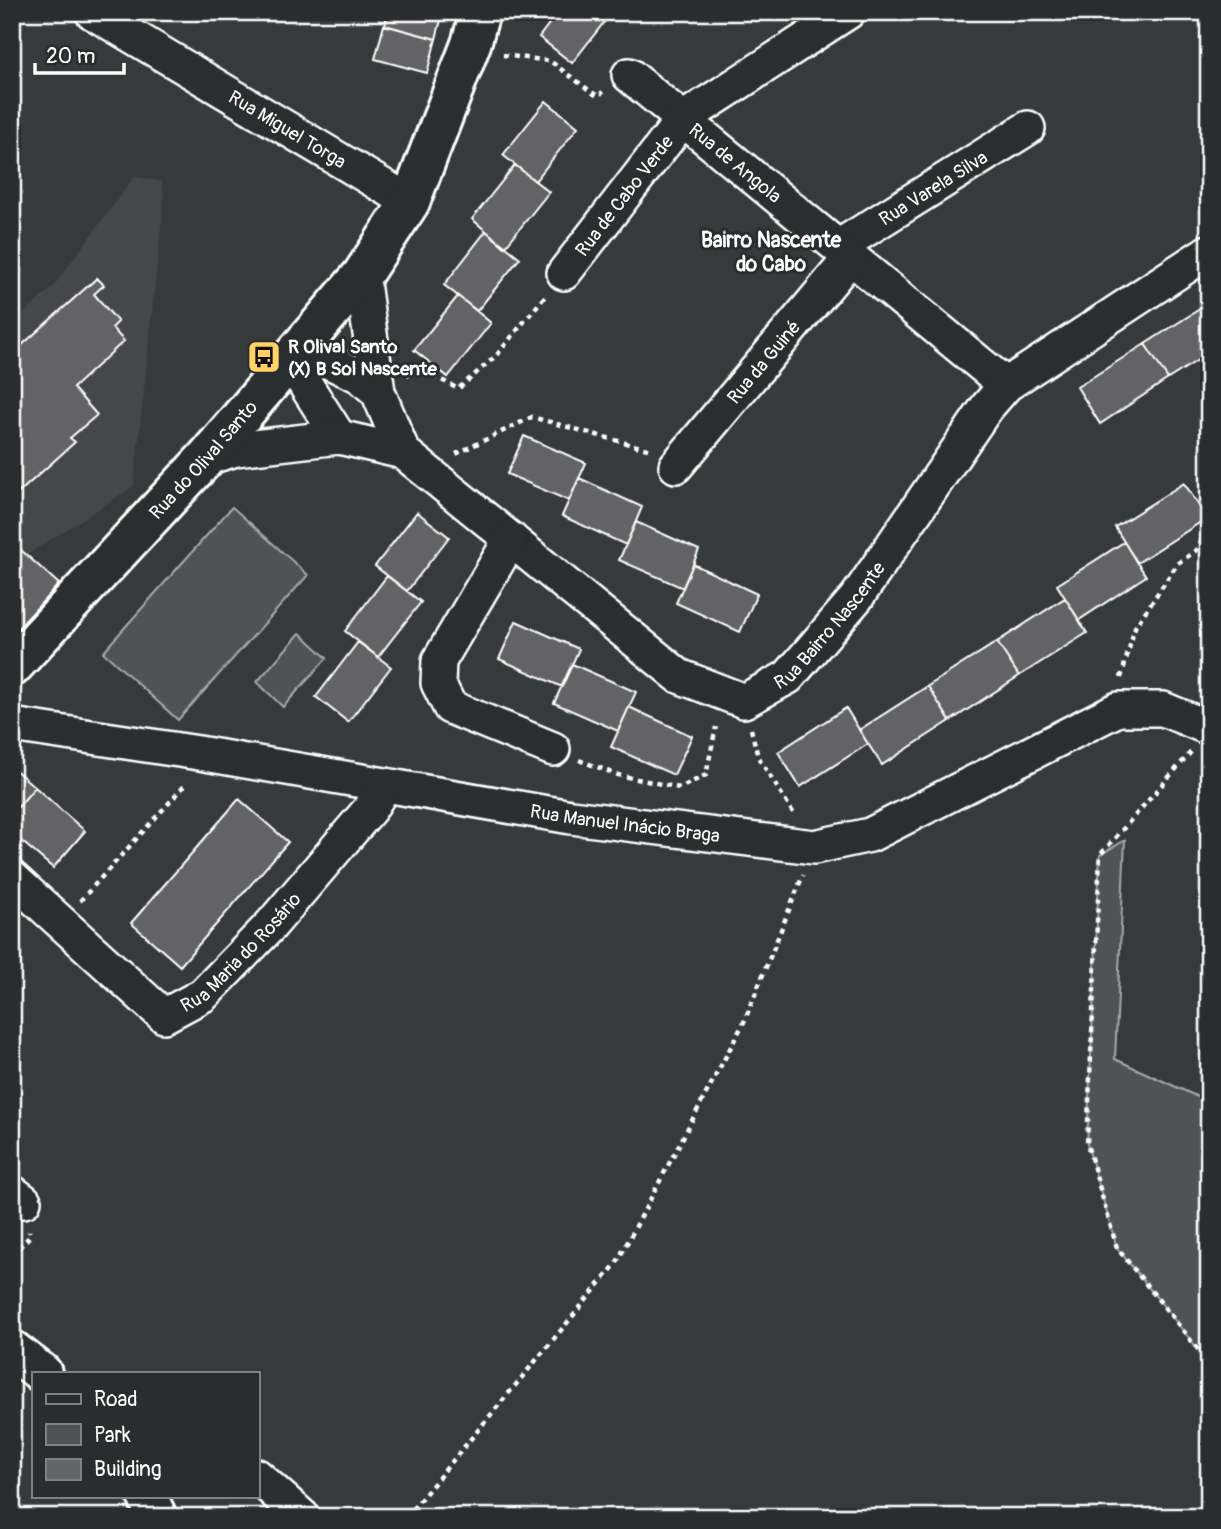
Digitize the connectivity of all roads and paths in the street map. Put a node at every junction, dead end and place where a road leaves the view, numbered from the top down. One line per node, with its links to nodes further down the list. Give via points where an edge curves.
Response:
1 (92, 12): 8 (street, Rua Miguel Torga)
2 (480, 12): 4 (street, Rua do Olival Santo)
3 (848, 12): 6 (street, Rua de Cabo Verde)
4 (467, 54): 5 (path, via 550,61 597,96); 8 (street, Rua do Olival Santo)
5 (629, 75): 6 (street, Rua de Angola)
6 (683, 119): 9 (street, Rua de Angola); 11 (street, Rua de Cabo Verde)
7 (1028, 128): 9 (street, Rua Varela Silva)
8 (410, 202): 12 (street, Rua do Olival Santo)
9 (845, 252): 14 (street, Rua de Angola); 19 (street, Rua da Guiné)
10 (1208, 252): 14 (street, Rua Bairro Nascente)
11 (564, 273): 15 (path, via 496,356 457,389 420,368)
12 (362, 275): 13 (street, Rua do Olival Santo); 15 (street)
13 (296, 356): 15 (street, via 360,376); 16 (street); 18 (street, Rua do Olival Santo)
14 (1006, 385): 24 (street, Rua Bairro Nascente, via 857,597 788,677)
15 (378, 391): 17 (street)
16 (338, 437): 17 (street); 18 (street, via 236,449)
17 (403, 452): 20 (street)
18 (206, 458): 23 (street, Rua do Olival Santo)
19 (676, 466): 20 (path, via 662,454 532,417 460,450)
20 (431, 475): 22 (street)
21 (1209, 525): 25 (path, via 1197,550 1178,563 1135,627 1121,673)
22 (511, 539): 24 (street, via 679,676); 29 (street, via 439,662 438,684 450,707)
23 (12, 667)
24 (744, 701): 32 (path, via 758,757)
25 (1118, 709): 28 (street, Rua Manuel Inácio Braga, via 1163,709); 32 (street, Rua Manuel Inácio Braga, via 870,835)
26 (12, 725): 30 (street, Rua Manuel Inácio Braga)
27 (716, 727): 29 (path, via 706,775 680,788 618,775)
28 (1204, 735): 36 (path, via 1100,855 1087,1143 1117,1248)
29 (552, 749)
30 (199, 753): 31 (street, Rua Manuel Inácio Braga); 34 (path, via 189,781)
31 (385, 785): 32 (street, Rua Manuel Inácio Braga, via 571,817); 34 (street, Rua Maria do Rosário, via 370,809 271,925 203,995 164,1016)
32 (814, 847): 42 (path, via 744,1022 616,1264)
33 (12, 878): 34 (street, Rua Maria do Rosário)
34 (59, 923)
35 (12, 1350): 37 (street)
36 (1209, 1363)
37 (41, 1372)
38 (259, 1478): 41 (street)
39 (148, 1498): 40 (street)
40 (157, 1517)
41 (303, 1517)
42 (406, 1517)

